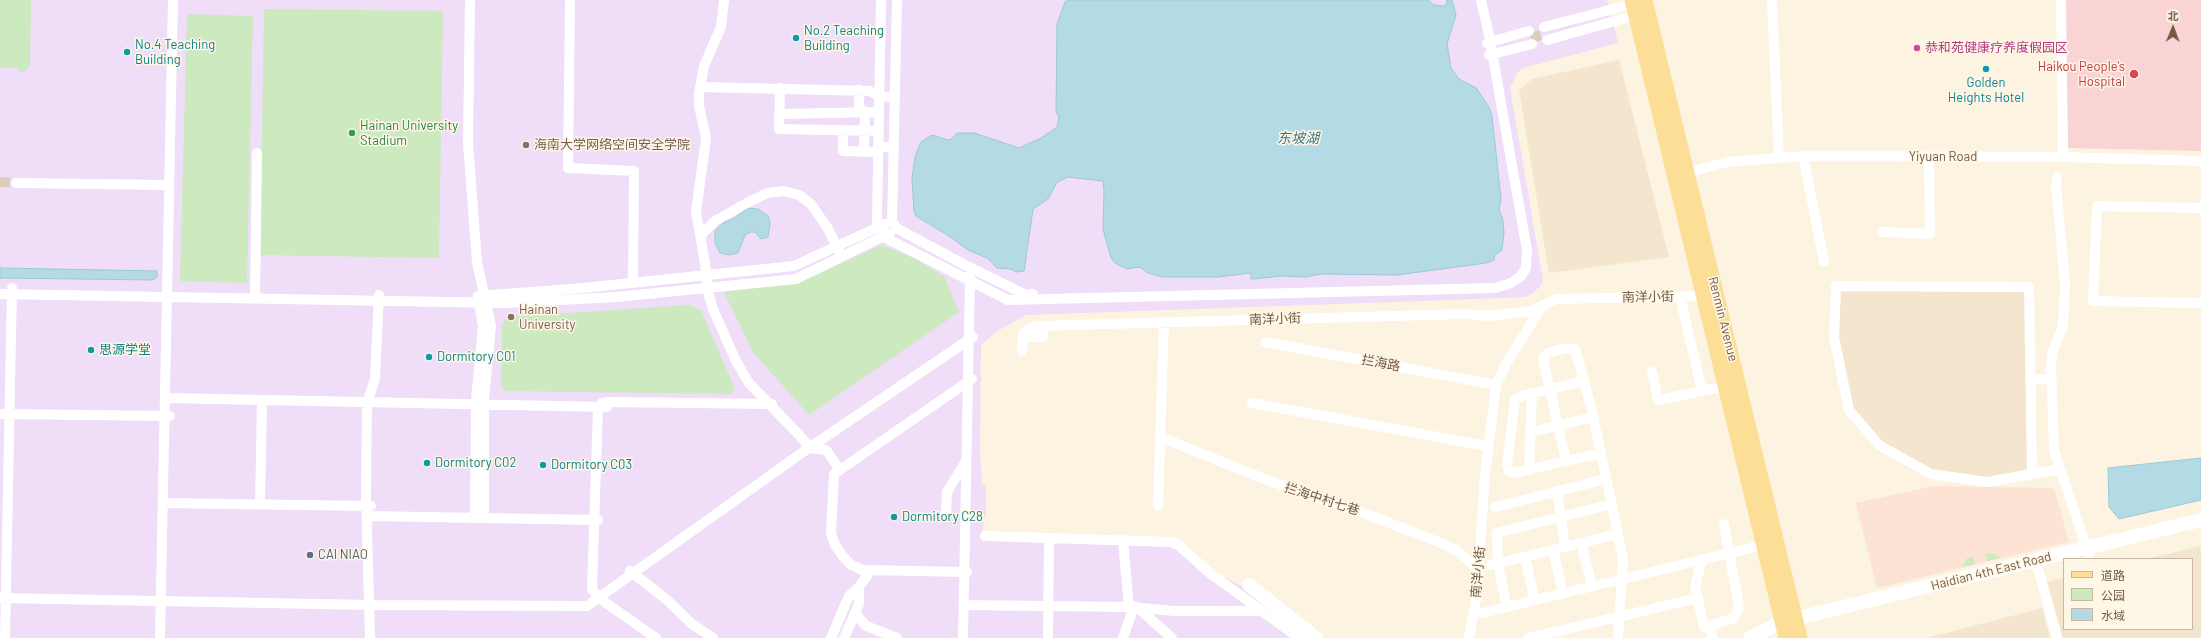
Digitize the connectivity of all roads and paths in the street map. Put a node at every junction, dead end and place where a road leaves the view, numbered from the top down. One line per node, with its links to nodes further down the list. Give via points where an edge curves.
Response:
1 (174, 0): 38 (street); 56 (street)
2 (466, 0): 61 (street, via 465,142 473,263)
3 (470, 0): 61 (street, via 468,143)
4 (570, 0): 51 (street, via 568,168 634,171)
5 (724, 0): 15 (street, via 721,27 706,59)
6 (881, 0): 18 (street)
7 (897, 0): 19 (street)
8 (1480, 0): 14 (street)
9 (1772, 0): 33 (street)
10 (2060, 0): 32 (street)
11 (1636, 6): 12 (street); 35 (main road, Renmin Avenue); 59 (main road, Renmin Avenue)
12 (1545, 34)
13 (1527, 38): 14 (street)
14 (1490, 49): 48 (street, via 1524,254 1520,270 1505,281 1026,295); 50 (street, via 1528,254 1524,272 1507,285 1495,288 1008,300)
15 (700, 87): 16 (street); 43 (street, via 699,106 706,138 696,204)
16 (780, 88): 17 (street); 22 (street)
17 (859, 90): 18 (street, via 870,90); 20 (street, via 859,107)
18 (879, 96): 19 (street); 21 (street)
19 (895, 97): 27 (street)
20 (865, 112): 21 (street); 22 (street); 24 (street)
21 (879, 112): 25 (street)
22 (779, 114): 23 (street, via 779,130)
23 (843, 131): 24 (street); 28 (street, via 843,151)
24 (865, 131): 25 (street); 28 (street)
25 (879, 132): 26 (street)
26 (879, 147): 27 (street); 28 (street, via 875,152); 40 (street)
27 (894, 147): 41 (street)
28 (864, 152)
29 (257, 153): 57 (street)
30 (1803, 156): 31 (street, Yiyuan Road); 33 (street, Yiyuan Road); 47 (street)
31 (1929, 157): 32 (street, Yiyuan Road); 42 (street, via 1930,234)
32 (2062, 157): 34 (street, Yiyuan Road)
33 (1779, 158): 35 (street, Yiyuan Road, via 1727,162)
34 (2201, 161)
35 (1687, 173): 155 (main road, Renmin Avenue)
36 (2057, 177): 69 (street, via 2065,283 2063,326 2053,350)
37 (16, 183): 38 (street)
38 (169, 185): 56 (street)
39 (2201, 208): 63 (street, via 2097,206 2093,301)
40 (879, 225): 41 (street); 44 (street); 45 (street)
41 (895, 226): 44 (street); 48 (street)
42 (1882, 232)
43 (701, 234): 45 (street, via 719,219 752,200 767,193 784,191 799,195 811,204); 49 (street)
44 (885, 236): 46 (street); 50 (street)
45 (836, 246): 46 (street); 49 (street, via 794,266)
46 (842, 258): 52 (street, via 796,279)
47 (1824, 262)
48 (972, 268): 50 (street)
49 (707, 276): 51 (street); 52 (street)
50 (972, 282): 65 (street)
51 (633, 283): 61 (street)
52 (708, 287): 61 (street, via 616,297 504,303); 82 (street, via 713,309 736,361 749,383)
53 (0, 288): 54 (street)
54 (14, 292): 55 (street); 56 (street); 85 (street)
55 (0, 294)
56 (170, 294): 57 (street); 78 (street)
57 (255, 296): 60 (street)
58 (1680, 296): 59 (street, 南洋小街); 62 (street, 南洋小街, via 1557,299); 76 (street)
59 (1704, 296): 74 (main road, Renmin Avenue)
60 (382, 298): 61 (street); 81 (street)
61 (481, 299): 83 (street, via 483,326)
62 (1545, 303): 64 (street, 南洋小街, via 1530,311 1489,316 1452,314); 73 (street, 南洋小街, via 1507,362)
63 (2201, 303)
64 (1164, 322): 67 (street, 南洋小街, via 1043,326 1028,329 1022,337); 90 (street)
65 (971, 336): 70 (street); 91 (street)
66 (1265, 342): 73 (street, 拦海路)
67 (1022, 351)
68 (1652, 372): 76 (street, via 1658,400)
69 (2051, 379): 71 (street); 96 (street, via 2054,450)
70 (970, 380): 94 (street); 97 (street)
71 (2031, 380): 99 (street); 99 (street, via 2029,287 1836,286 1834,337 1849,410 1879,445 1931,474 1986,482)
72 (1584, 381): 75 (street); 75 (street, via 1576,352 1568,348 1557,350 1548,353 1543,359); 86 (street)
73 (1496, 385): 92 (street, 南洋小街)
74 (1726, 386): 76 (street); 120 (main road, Renmin Avenue)
75 (1549, 389): 77 (street); 88 (street)
76 (1702, 391)
77 (1532, 393): 89 (street); 98 (street, via 1518,397 1514,403 1507,465 1509,471 1515,473)
78 (168, 401): 80 (street); 87 (street)
79 (1252, 402): 92 (street)
80 (262, 403): 81 (street); 103 (street)
81 (371, 405): 83 (street); 107 (street)
82 (774, 406): 84 (street); 91 (street)
83 (480, 407): 84 (street); 110 (street)
84 (601, 409): 111 (street)
85 (8, 416): 87 (street); 141 (street)
86 (1594, 417): 88 (street); 93 (street)
87 (168, 418): 102 (street)
88 (1558, 426): 89 (street); 95 (street)
89 (1531, 432): 98 (street)
90 (1162, 438): 105 (street); 131 (street, 拦海中村七巷, via 1289,488 1359,510 1436,541 1456,550)
91 (810, 446): 97 (street, via 826,450); 134 (street)
92 (1487, 446): 131 (street, 南洋小街)
93 (1600, 452): 95 (street); 100 (street)
94 (968, 457): 108 (street, via 947,492); 133 (street)
95 (1566, 461): 98 (street)
96 (2060, 469): 99 (street); 123 (street)
97 (840, 470): 132 (street, via 834,474 831,532 835,545 850,564 862,570)
98 (1529, 470)
99 (2032, 474)
100 (1606, 479): 101 (street); 104 (street)
101 (1557, 491): 106 (street); 109 (street)
102 (166, 501): 103 (street); 142 (street)
103 (260, 502): 107 (street)
104 (1612, 504): 109 (street); 115 (street)
105 (1158, 505)
106 (1495, 507)
107 (369, 508): 110 (street); 145 (street)
108 (946, 512)
109 (1561, 516): 121 (street); 129 (street, via 1497,533)
110 (480, 518): 111 (street)
111 (596, 520): 140 (street)
112 (2201, 520): 123 (main road, Haidian 4th East Road)
113 (1724, 524): 124 (street)
114 (2201, 528): 123 (main road, Haidian 4th East Road)
115 (1618, 534): 119 (street); 135 (street, via 1623,559)
116 (985, 536): 117 (street)
117 (1049, 538): 118 (street); 147 (street)
118 (1123, 540): 148 (street); 150 (street, via 1166,541 1178,544 1211,574)
119 (1581, 543): 121 (street); 137 (street)
120 (1763, 545): 124 (street); 156 (main road, Renmin Avenue)
121 (1565, 547): 122 (street)
122 (1553, 550): 125 (street); 139 (street)
123 (2088, 551): 126 (main road, Haidian 4th East Road); 155 (main road, Haidian 4th East Road)
124 (1728, 553): 127 (street); 154 (street, via 1739,602 1738,613 1734,618)
125 (1525, 557): 129 (street); 144 (street)
126 (2076, 558)
127 (1702, 559): 135 (street); 143 (street, via 1695,586)
128 (2063, 562): 130 (main road, Haidian 4th East Road)
129 (1495, 565): 149 (street)
130 (2038, 568): 155 (main road, Haidian 4th East Road); 181 (street)
131 (1478, 569): 175 (street, 南洋小街, via 1477,594)
132 (871, 570): 133 (street); 138 (street)
133 (965, 572): 146 (street)
134 (631, 573): 140 (street); 163 (street, via 666,599 692,624)
135 (1623, 577): 137 (street); 153 (street)
136 (1249, 585): 174 (main road)
137 (1592, 585): 139 (street)
138 (859, 587): 151 (street, via 859,604); 164 (street, via 849,596)
139 (1563, 593): 144 (street)
140 (600, 594): 145 (street, via 587,606); 162 (street, via 609,605)
141 (6, 596): 142 (street); 157 (street); 158 (street)
142 (164, 598): 145 (street, via 173,602); 159 (street); 160 (street)
143 (1698, 598): 153 (street); 154 (street, via 1704,628)
144 (1535, 600): 149 (street)
145 (371, 603): 161 (street)
146 (966, 603): 147 (street); 167 (street); 168 (street)
147 (1048, 604): 148 (street); 169 (street)
148 (1133, 606): 150 (street, via 1175,611); 170 (street); 171 (street); 172 (street)
149 (1507, 606): 152 (street)
150 (1262, 611): 173 (street)
151 (855, 613): 165 (street); 166 (street, via 866,626)
152 (1482, 613)
153 (1619, 616): 176 (street); 177 (street)
154 (1710, 626): 178 (street)
155 (1798, 628): 156 (main road, Haidian 4th East Road)
156 (1783, 630): 179 (main road); 180 (main road)
157 (5, 638)
158 (11, 638)
159 (160, 638)
160 (166, 638)
161 (371, 638)
162 (656, 638)
163 (713, 638)
164 (831, 638)
165 (844, 638)
166 (897, 638)
167 (963, 638)
168 (966, 638)
169 (1048, 638)
170 (1123, 638)
171 (1168, 638)
172 (1172, 638)
173 (1300, 638)
174 (1316, 638)
175 (1469, 638)
176 (1528, 638)
177 (1618, 638)
178 (1712, 638)
179 (1750, 638)
180 (1767, 638)
181 (2057, 638)

